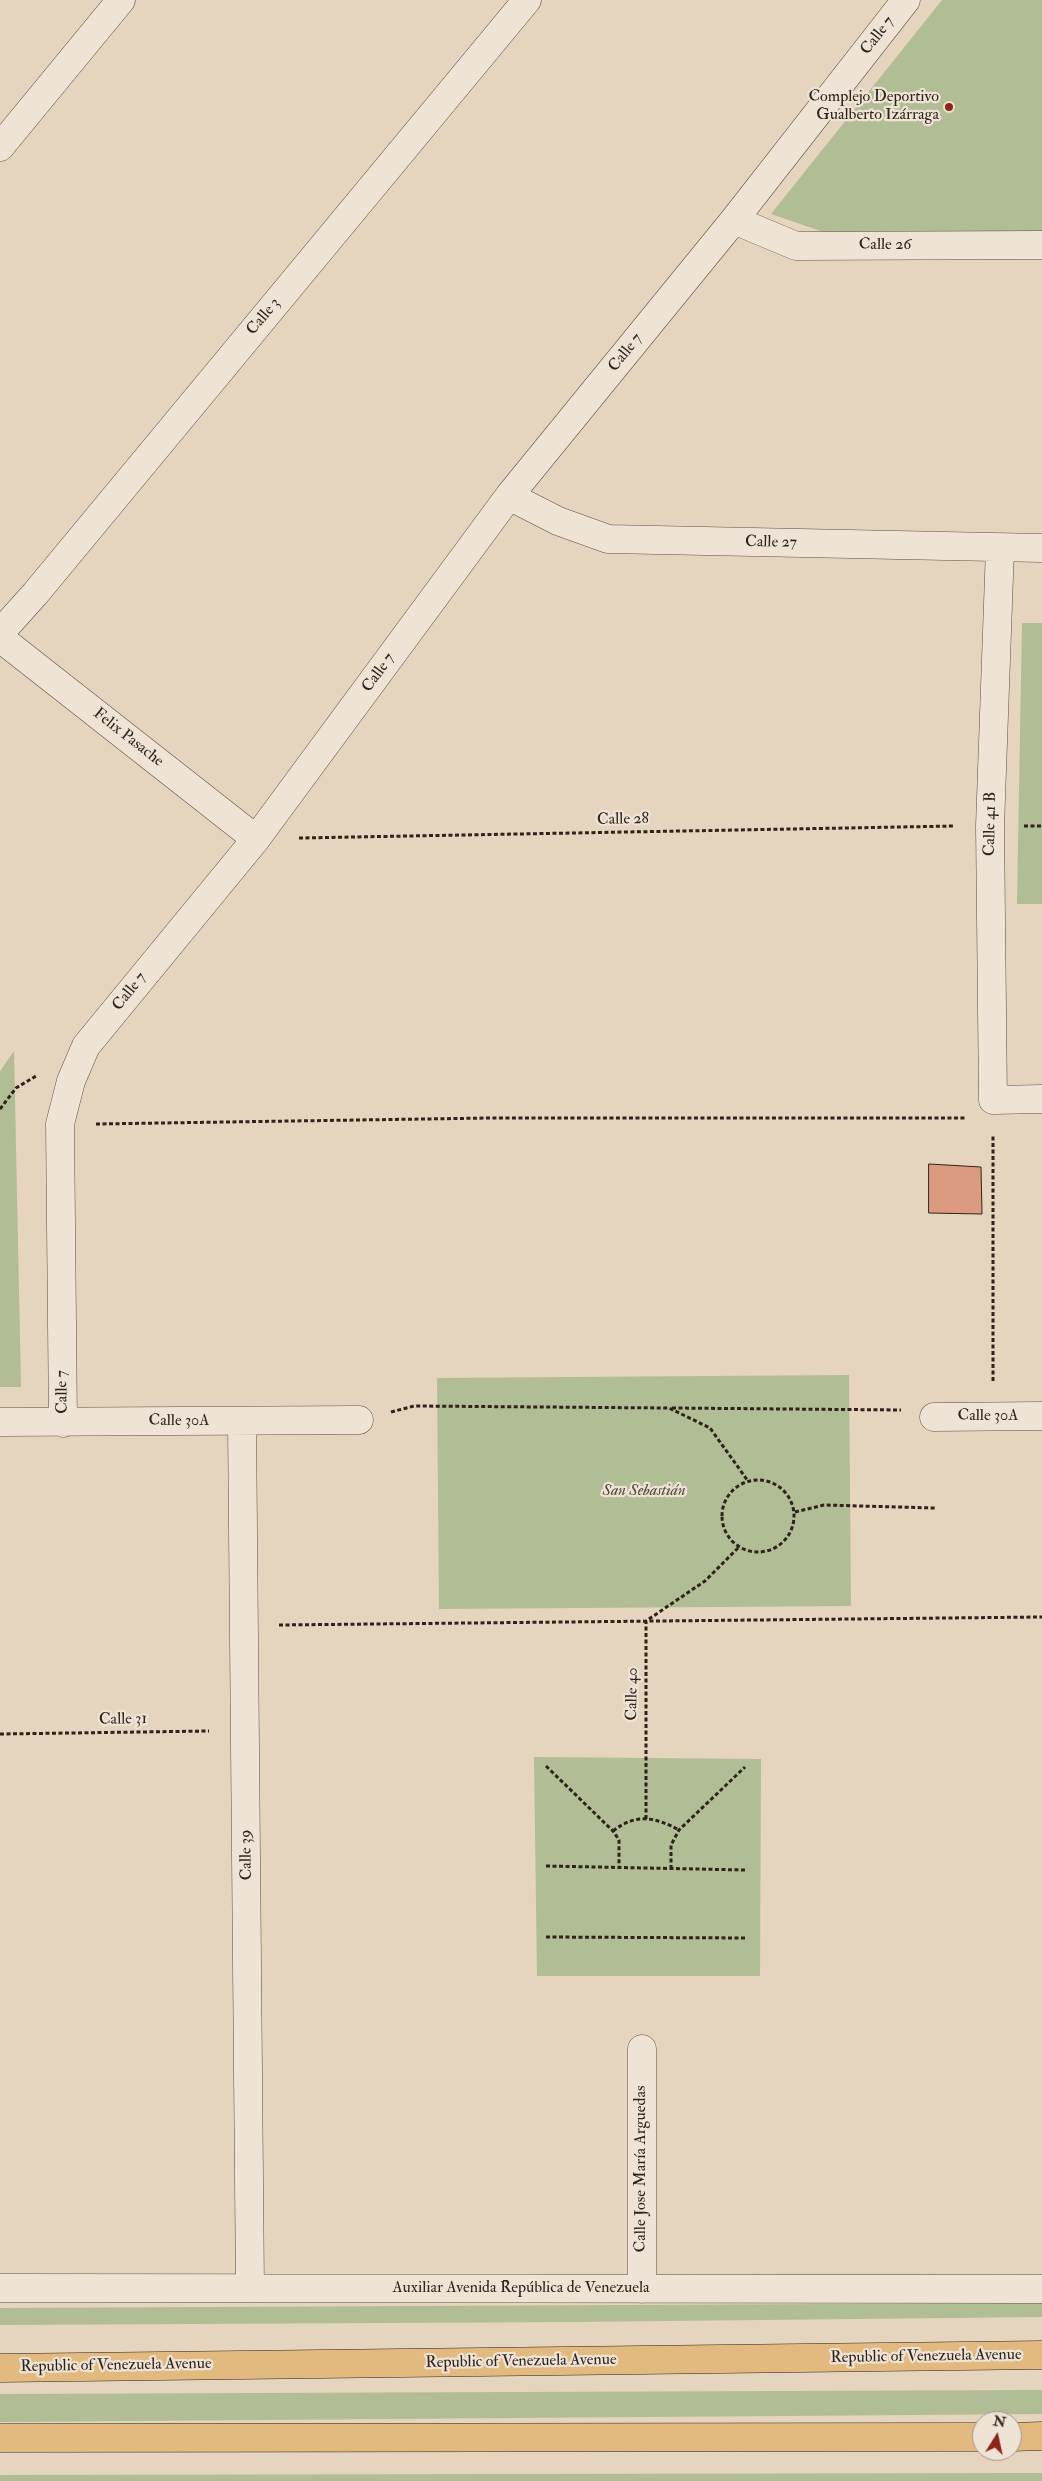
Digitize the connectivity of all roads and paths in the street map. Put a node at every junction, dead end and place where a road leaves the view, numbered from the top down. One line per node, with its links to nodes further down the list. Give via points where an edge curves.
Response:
1 (121, 0): 4 (street)
2 (527, 0): 10 (street, Calle 3)
3 (906, 0): 5 (street, Calle 7)
4 (0, 147)
5 (734, 220): 6 (street, Calle 26, via 796,246); 7 (street, Calle 7)
6 (1042, 245)
7 (509, 496): 8 (street, Calle 27, via 558,521 608,539); 13 (street, Calle 7)
8 (1000, 548): 9 (street, Calle 27); 12 (street, Calle 41 B)
9 (1042, 548)
10 (0, 633)
11 (0, 638): 13 (street, Felix Pasache)
12 (990, 826): 13 (path, Calle 28); 15 (street, Calle 41 B)
13 (256, 839): 16 (street, Calle 7, via 86,1046 71,1081)
14 (1042, 1099): 15 (street)
15 (993, 1109): 16 (path); 20 (path)
16 (60, 1124): 24 (street, Calle 7)
17 (669, 1408): 19 (path, via 906,1410); 21 (path, via 414,1406); 25 (path, via 710,1428)
18 (1042, 1416): 20 (street, Calle 30A)
19 (934, 1417): 20 (street, Calle 30A)
20 (993, 1417)
21 (359, 1420): 23 (street, Calle 30A)
22 (0, 1422): 24 (street, Calle 30A)
23 (242, 1422): 24 (street, Calle 30A); 31 (street, Calle 39)
24 (63, 1423)
25 (748, 1481): 27 (path, via 769,1480 787,1492); 28 (path, via 730,1492 722,1511 725,1532)
26 (935, 1508): 27 (path, via 824,1506)
27 (795, 1512): 28 (path, via 792,1532 778,1547 760,1553)
28 (740, 1547): 30 (path, via 705,1581)
29 (1042, 1617): 30 (path)
30 (646, 1621): 31 (path); 36 (path, Calle 40)
31 (244, 1625): 32 (street, Calle 39)
32 (246, 1730): 33 (path, Calle 31); 47 (street, Calle 39)
33 (0, 1734)
34 (546, 1766): 38 (path)
35 (745, 1767): 37 (path)
36 (646, 1819): 37 (path, via 665,1822); 38 (path, via 626,1821)
37 (679, 1830): 41 (path, via 671,1845)
38 (612, 1831): 40 (path, via 619,1840)
39 (546, 1866): 40 (path)
40 (619, 1867): 41 (path)
41 (671, 1869): 42 (path)
42 (746, 1870)
43 (546, 1937): 44 (path)
44 (747, 1938)
45 (642, 2048): 49 (street, Calle Jose María Arguedas)
46 (0, 2288): 47 (street, Auxiliar Avenida República de Venezuela)
47 (250, 2288): 49 (street, Auxiliar Avenida República de Venezuela)
48 (1042, 2288): 49 (street, Auxiliar Avenida República de Venezuela)
49 (642, 2289)
50 (1042, 2356): 51 (main road, Republic of Venezuela Avenue)
51 (0, 2368)
52 (972, 2436): 55 (main road)
53 (1022, 2436): 54 (main road)
54 (1042, 2436)
55 (0, 2438)

